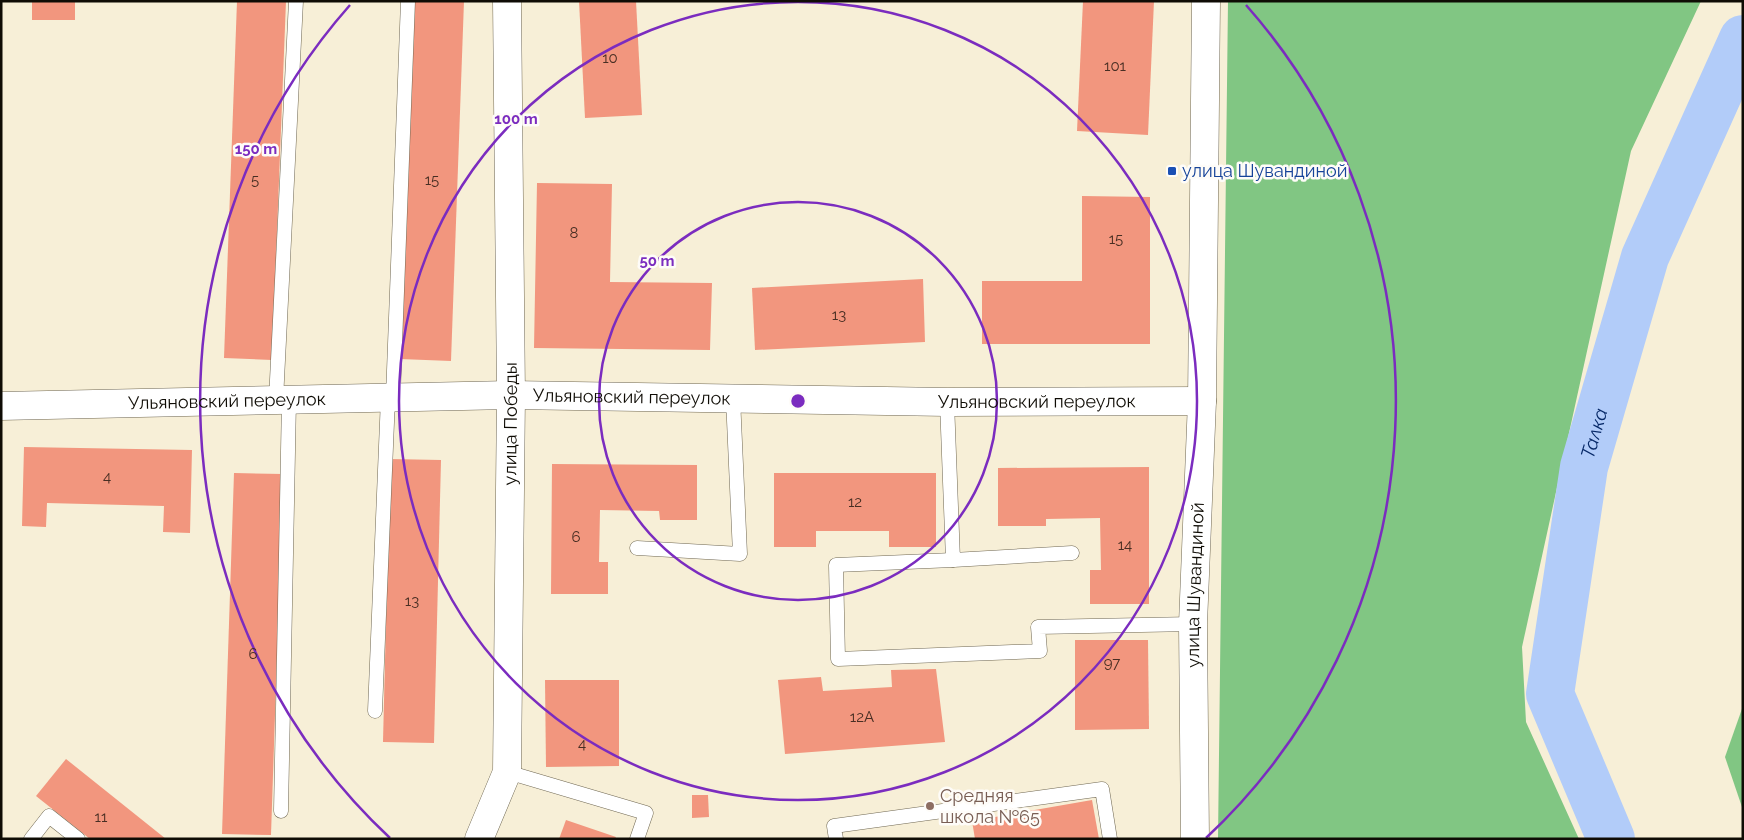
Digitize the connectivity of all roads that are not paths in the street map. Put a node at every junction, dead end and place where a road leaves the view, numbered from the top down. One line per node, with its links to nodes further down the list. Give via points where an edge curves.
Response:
1 (296, 1): 8 (lane)
2 (408, 1): 6 (lane)
3 (507, 1): 5 (street, улица Победы)
4 (1206, 1): 9 (street, улица Шувандиной)
5 (511, 395): 6 (street, Ульяновский переулок); 7 (street, Ульяновский переулок); 17 (street, улица Победы)
6 (391, 397): 8 (street, Ульяновский переулок); 16 (lane)
7 (733, 398): 10 (street, Ульяновский переулок); 12 (lane, via 740,554)
8 (283, 400): 11 (street, Ульяновский переулок); 18 (lane)
9 (1202, 401): 10 (street, Ульяновский переулок); 15 (street, улица Шувандиной)
10 (947, 402): 14 (lane)
11 (1, 406)
12 (637, 548)
13 (1072, 553): 14 (lane)
14 (953, 560): 15 (lane, via 836,565 838,659 1040,651 1038,626)
15 (1193, 624): 25 (street, улица Шувандиной)
16 (375, 711)
17 (507, 772): 21 (street, улица Победы); 22 (lane, via 646,813)
18 (280, 811)
19 (31, 839): 20 (lane, via 49,816)
20 (78, 839)
21 (479, 839)
22 (637, 839)
23 (836, 839): 24 (lane, via 834,826 1102,789)
24 (1110, 839)
25 (1195, 839)

